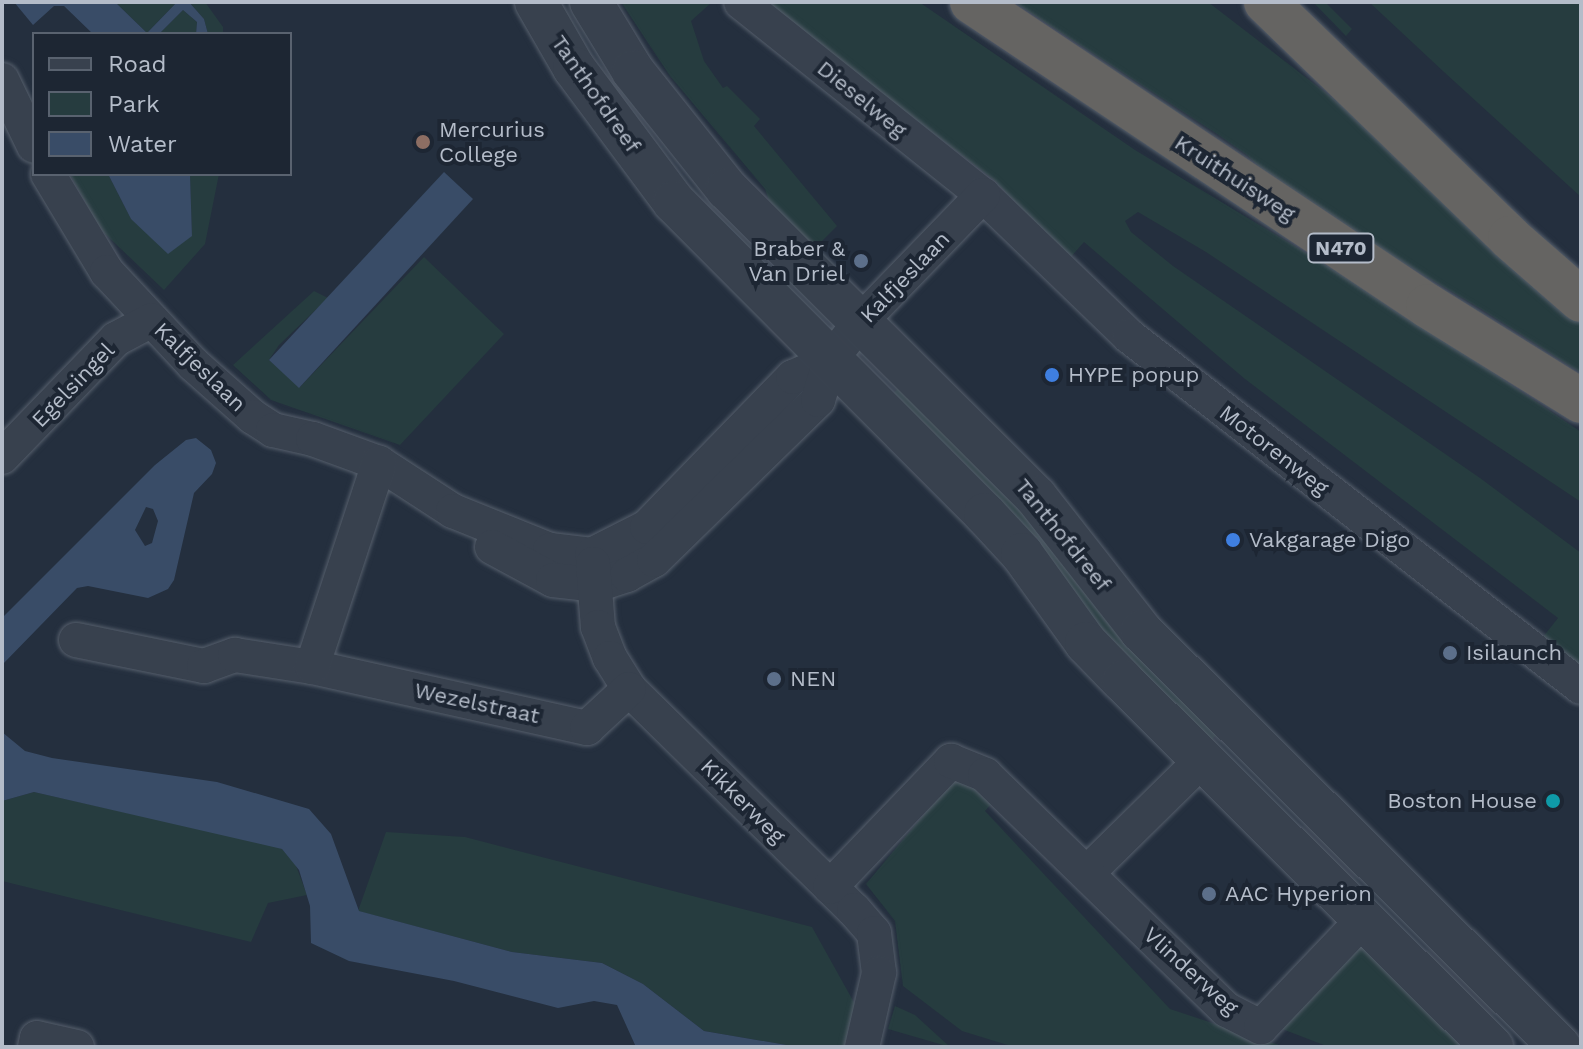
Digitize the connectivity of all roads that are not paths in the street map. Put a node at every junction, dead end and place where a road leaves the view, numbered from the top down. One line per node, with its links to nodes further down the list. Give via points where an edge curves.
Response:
1 (536, 2): 13 (street, Tanthofdreef, via 574,68 674,202)
2 (591, 2): 12 (street, Tanthofdreef, via 633,71 727,189)
3 (741, 2): 9 (street, Dieselweg)
4 (972, 2): 14 (highway, Kruithuisweg / N470, via 1428,306)
5 (1266, 2): 10 (highway)
6 (2, 80): 7 (street)
7 (32, 142)
8 (49, 176): 11 (street, Kalfjeslaan, via 107,272)
9 (983, 195): 12 (street, Kalfjeslaan); 20 (street, Motorenweg, via 1129,336)
10 (1581, 300)
11 (151, 320): 15 (street, Egelsingel, via 116,339); 16 (street, Kalfjeslaan, via 200,372 273,430)
12 (860, 322): 13 (street, Kalfjeslaan); 30 (street, Tanthofdreef, via 1036,497 1141,631)
13 (830, 361): 17 (street, Kalfjeslaan, via 793,377 647,527); 22 (street, Tanthofdreef, via 1022,554)
14 (1581, 401)
15 (2, 457)
16 (379, 463): 17 (street, Kalfjeslaan, via 453,511); 19 (street)
17 (594, 570): 21 (street, Kikkerweg, via 598,627)
18 (76, 640): 19 (street, Wezelstraat, via 204,666 235,655)
19 (312, 667): 21 (street, Wezelstraat, via 587,728)
20 (1581, 687)
21 (629, 689): 24 (street, Kikkerweg)
22 (1189, 772): 23 (street); 25 (street, Tanthofdreef)
23 (1087, 873): 24 (street, Vlinderweg, via 985,775 951,761); 25 (street, Vlinderweg, via 1227,1010 1261,1027)
24 (830, 887): 26 (street, Kikkerweg, via 874,933 880,962)
25 (1351, 933): 29 (street, Tanthofdreef)
26 (864, 1041)
27 (35, 1047): 28 (street, via 37,1038)
28 (77, 1047)
29 (1492, 1047)
30 (1560, 1047)

